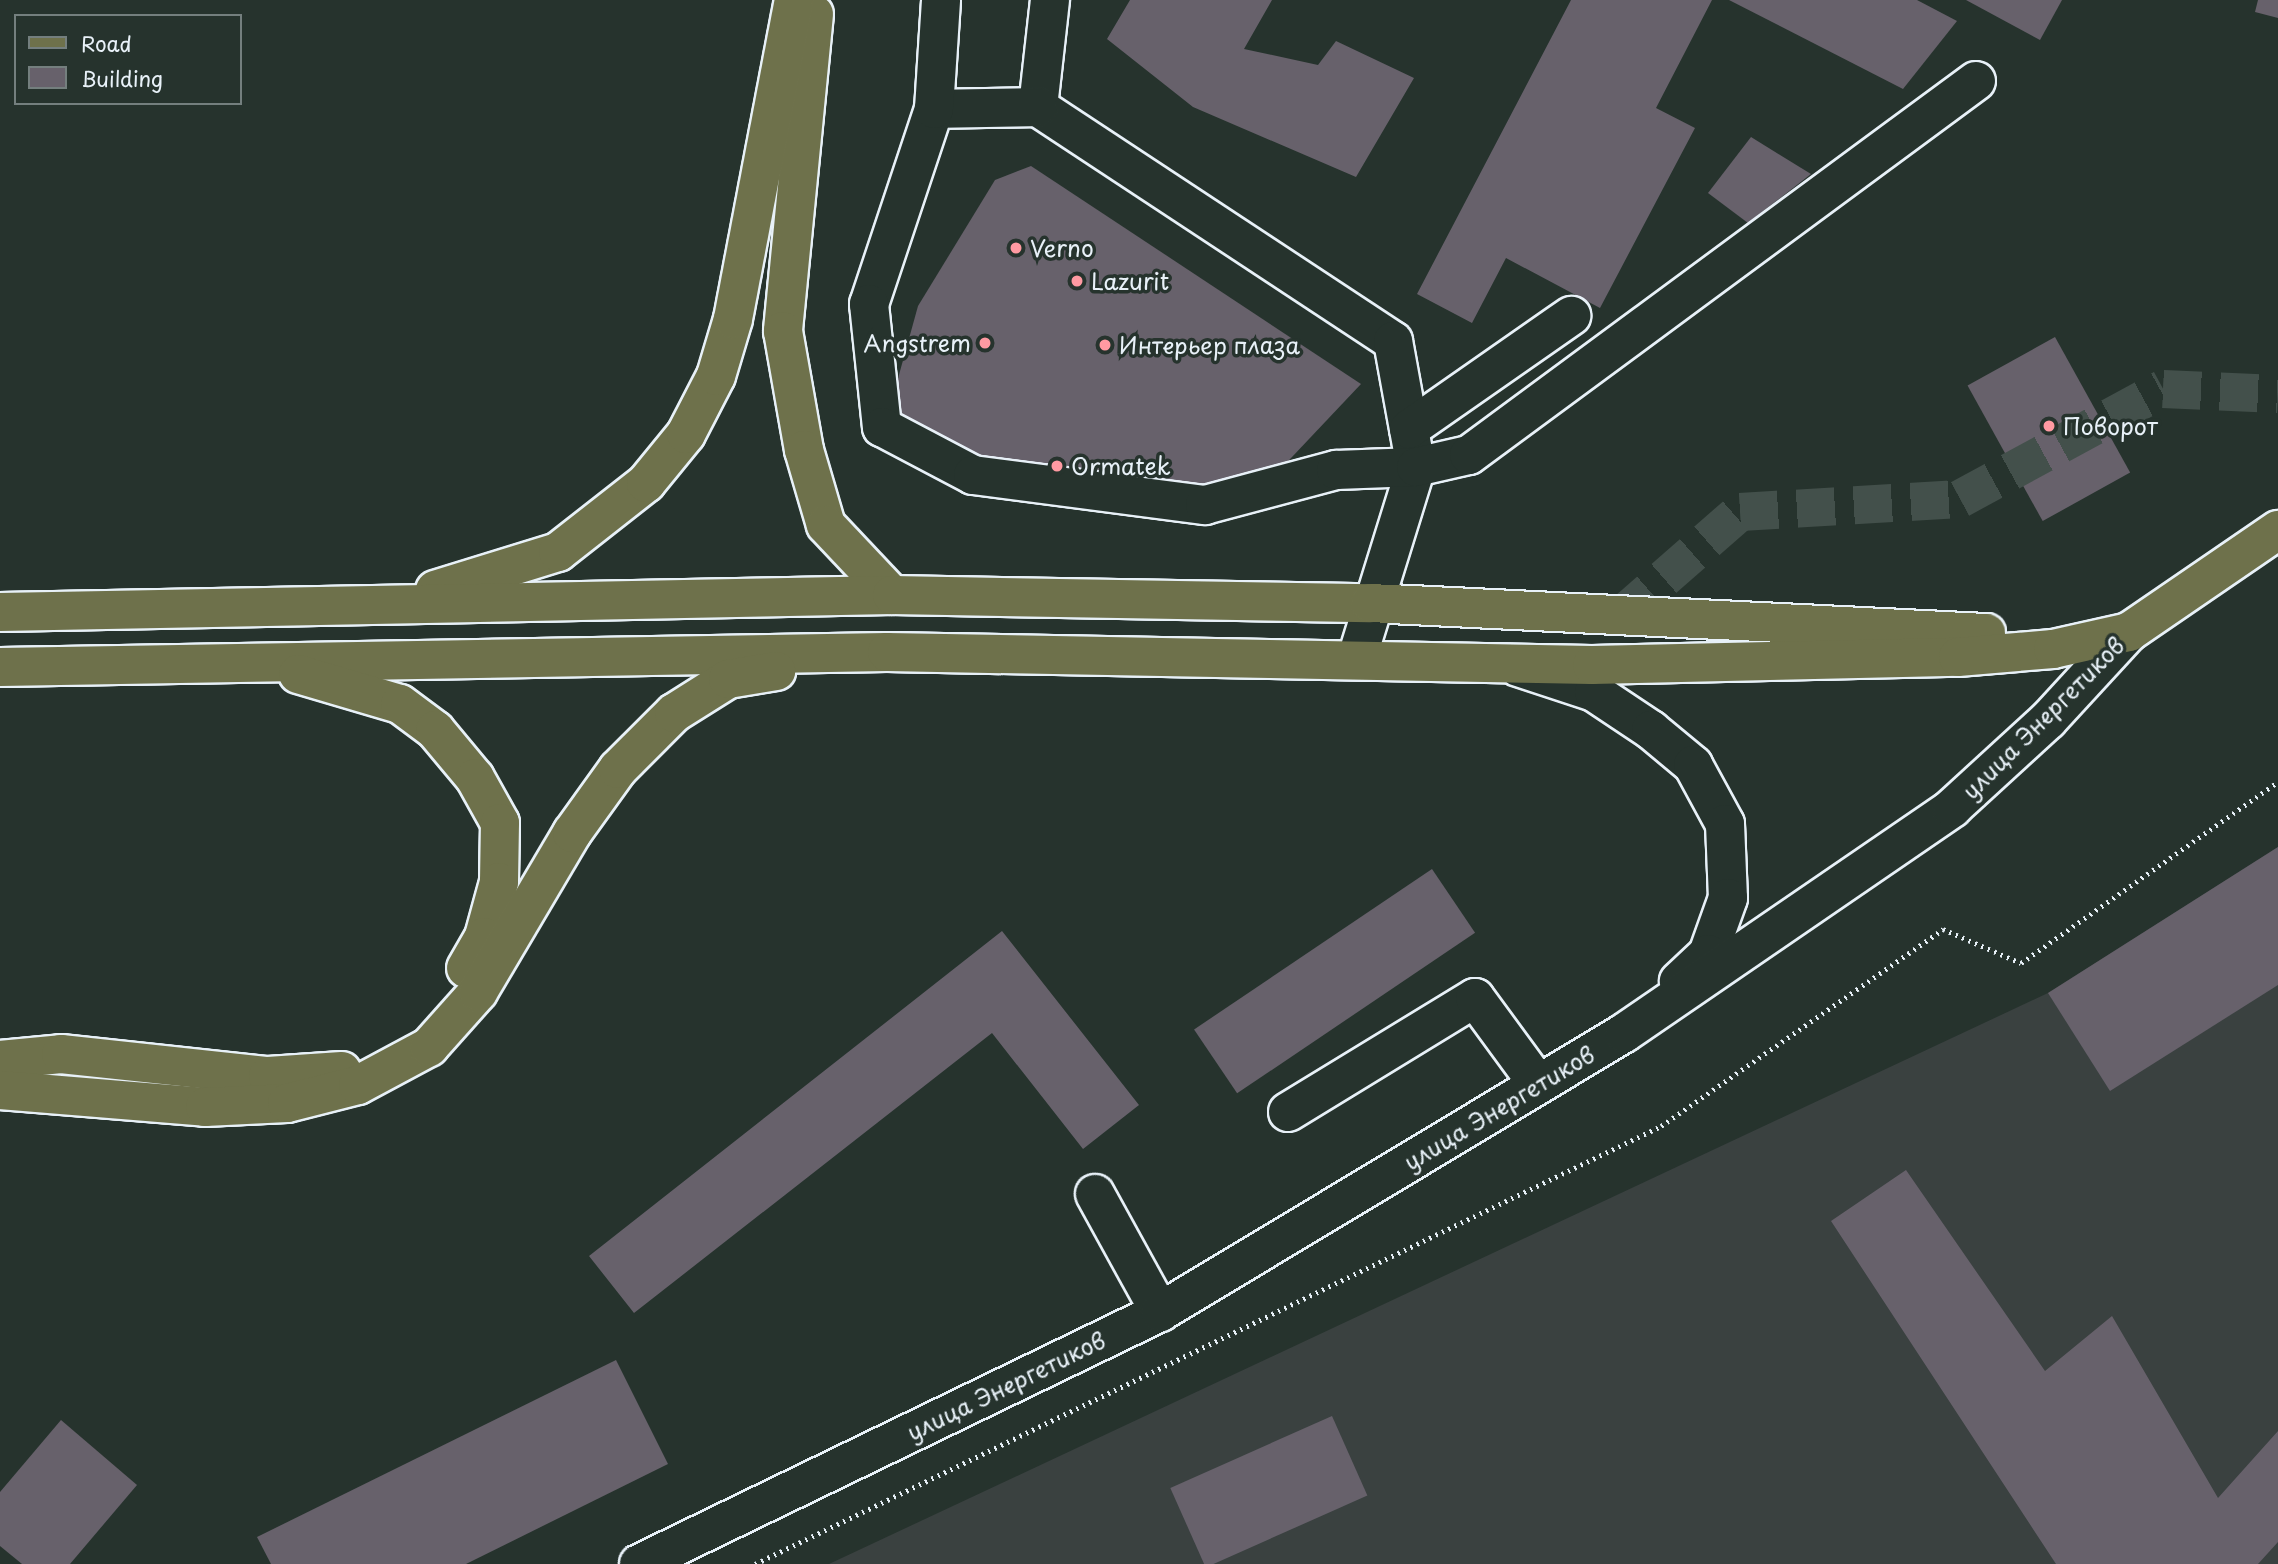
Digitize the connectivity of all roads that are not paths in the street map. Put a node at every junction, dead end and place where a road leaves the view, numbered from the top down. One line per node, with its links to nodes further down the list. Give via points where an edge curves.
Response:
1 (794, 0): 14 (main road, via 733,319 716,376 686,434 646,483 558,552 470,584)
2 (815, 0): 12 (main road, via 783,331 804,450 826,525)
3 (941, 0): 7 (street)
4 (1049, 0): 6 (street)
5 (1976, 81): 10 (street, via 1469,455)
6 (1038, 107): 7 (street); 9 (street, via 1393,341)
7 (934, 109): 10 (street, via 869,304 882,427 972,475 1205,505 1336,470)
8 (1571, 316): 9 (street)
9 (1409, 429): 10 (street)
10 (1416, 467): 13 (street)
11 (2278, 530): 16 (main road, улица Энергетиков)
12 (892, 595): 13 (main road); 14 (main road)
13 (1370, 603): 16 (main road, via 1966,632); 18 (street)
14 (329, 609): 15 (main road)
15 (0, 612)
16 (2129, 632): 19 (main road, via 2053,649 1958,657 1592,665); 22 (street, улица Энергетиков, via 2048,720 1952,808)
17 (887, 652): 18 (main road); 20 (main road); 25 (main road, via 728,679 674,713 618,769 572,833 478,992 429,1047 358,1085 287,1104 205,1107)
18 (1357, 658): 19 (main road)
19 (1496, 660): 22 (street, via 1594,692 1651,730 1693,765 1725,824 1728,898 1708,954)
20 (252, 662): 21 (main road); 23 (main road, via 400,704 435,730 475,778 500,823 499,882 484,937 448,1000 396,1045 341,1072 268,1076 61,1054)
21 (0, 667)
22 (1624, 1033): 24 (street, улица Энергетиков)
23 (0, 1060)
24 (1538, 1084): 26 (street, via 1475,998); 28 (street, улица Энергетиков)
25 (0, 1090)
26 (1288, 1112)
27 (1095, 1194): 28 (street)
28 (1160, 1312): 29 (street, улица Энергетиков)
29 (639, 1564)

